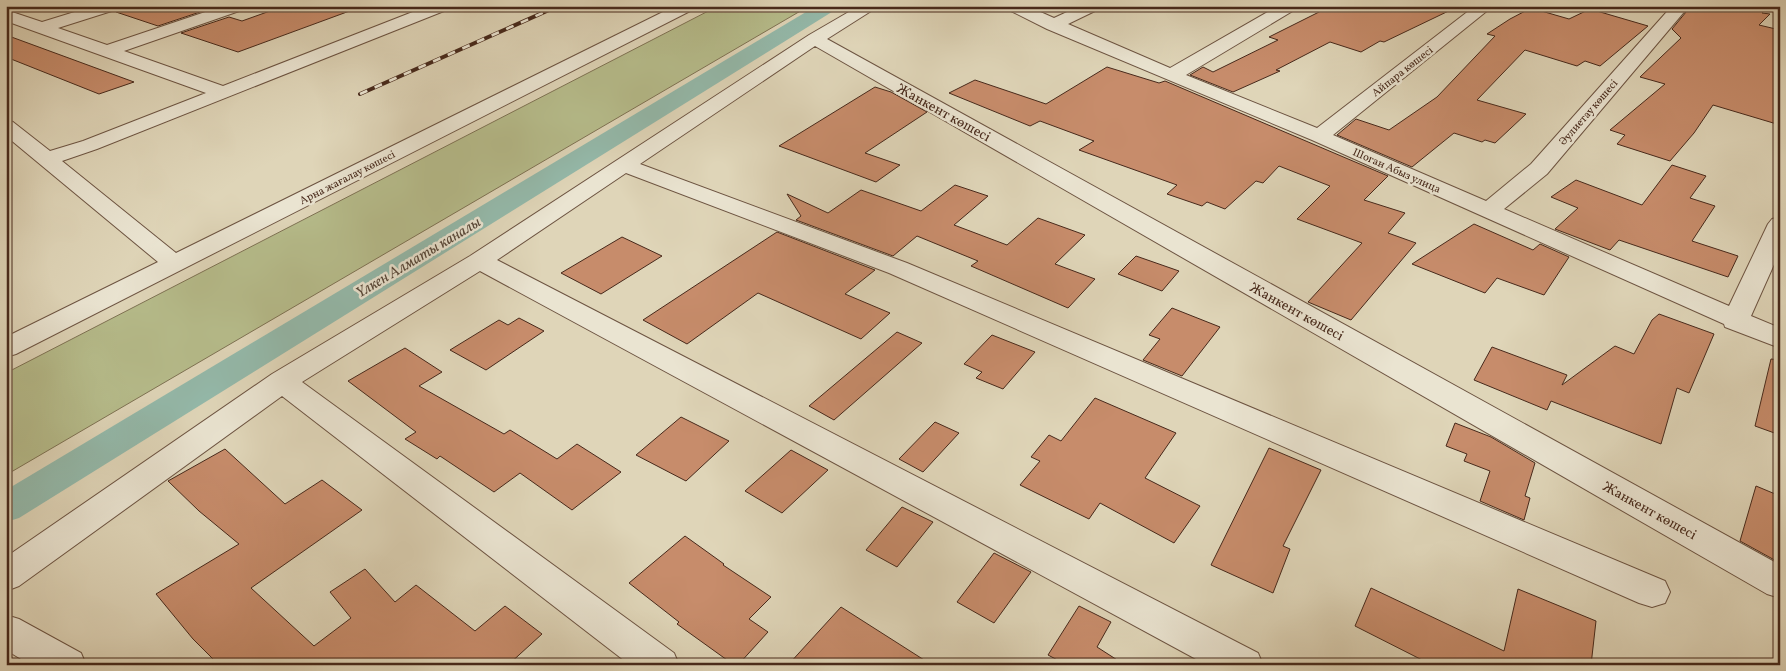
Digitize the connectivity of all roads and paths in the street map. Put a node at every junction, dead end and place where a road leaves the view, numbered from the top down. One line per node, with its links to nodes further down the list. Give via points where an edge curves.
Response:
1 (112, 6): 13 (street)
2 (239, 6): 15 (street)
3 (443, 6): 17 (street)
4 (688, 6): 25 (street, Арна жағалау көшесі)
5 (871, 6): 14 (street)
6 (1013, 6): 12 (street, Шоган Абыз улица)
7 (1093, 6): 12 (street)
8 (1290, 6): 16 (street)
9 (1485, 6): 19 (street, Айпара көшесі)
10 (1681, 6): 22 (street, Әулиетау көшесі, via 1539,169)
11 (6, 15): 13 (street)
12 (1053, 24): 16 (street, Шоган Абыз улица)
13 (44, 27): 15 (street)
14 (815, 39): 21 (street); 31 (street, Жанкент көшесі)
15 (108, 51): 17 (street)
16 (1172, 75): 19 (street, Шоган Абыз улица)
17 (224, 93): 20 (street, via 90,145)
18 (6, 126): 20 (street)
19 (1319, 136): 22 (street, Шоган Абыз улица)
20 (46, 158): 25 (street)
21 (626, 166): 24 (street); 32 (street, via 898,268)
22 (1488, 211): 26 (street, Шоган Абыз улица)
23 (1780, 224): 26 (street)
24 (478, 261): 29 (street); 36 (street)
25 (174, 263): 28 (street, Арна жағалау көшесі)
26 (1735, 320): 27 (street, Шоган Абыз улица)
27 (1780, 339)
28 (6, 348)
29 (282, 381): 30 (street); 35 (street)
30 (6, 576)
31 (1780, 583)
32 (1652, 592)
33 (6, 631): 34 (street)
34 (67, 665)
35 (660, 665)
36 (1244, 665)

